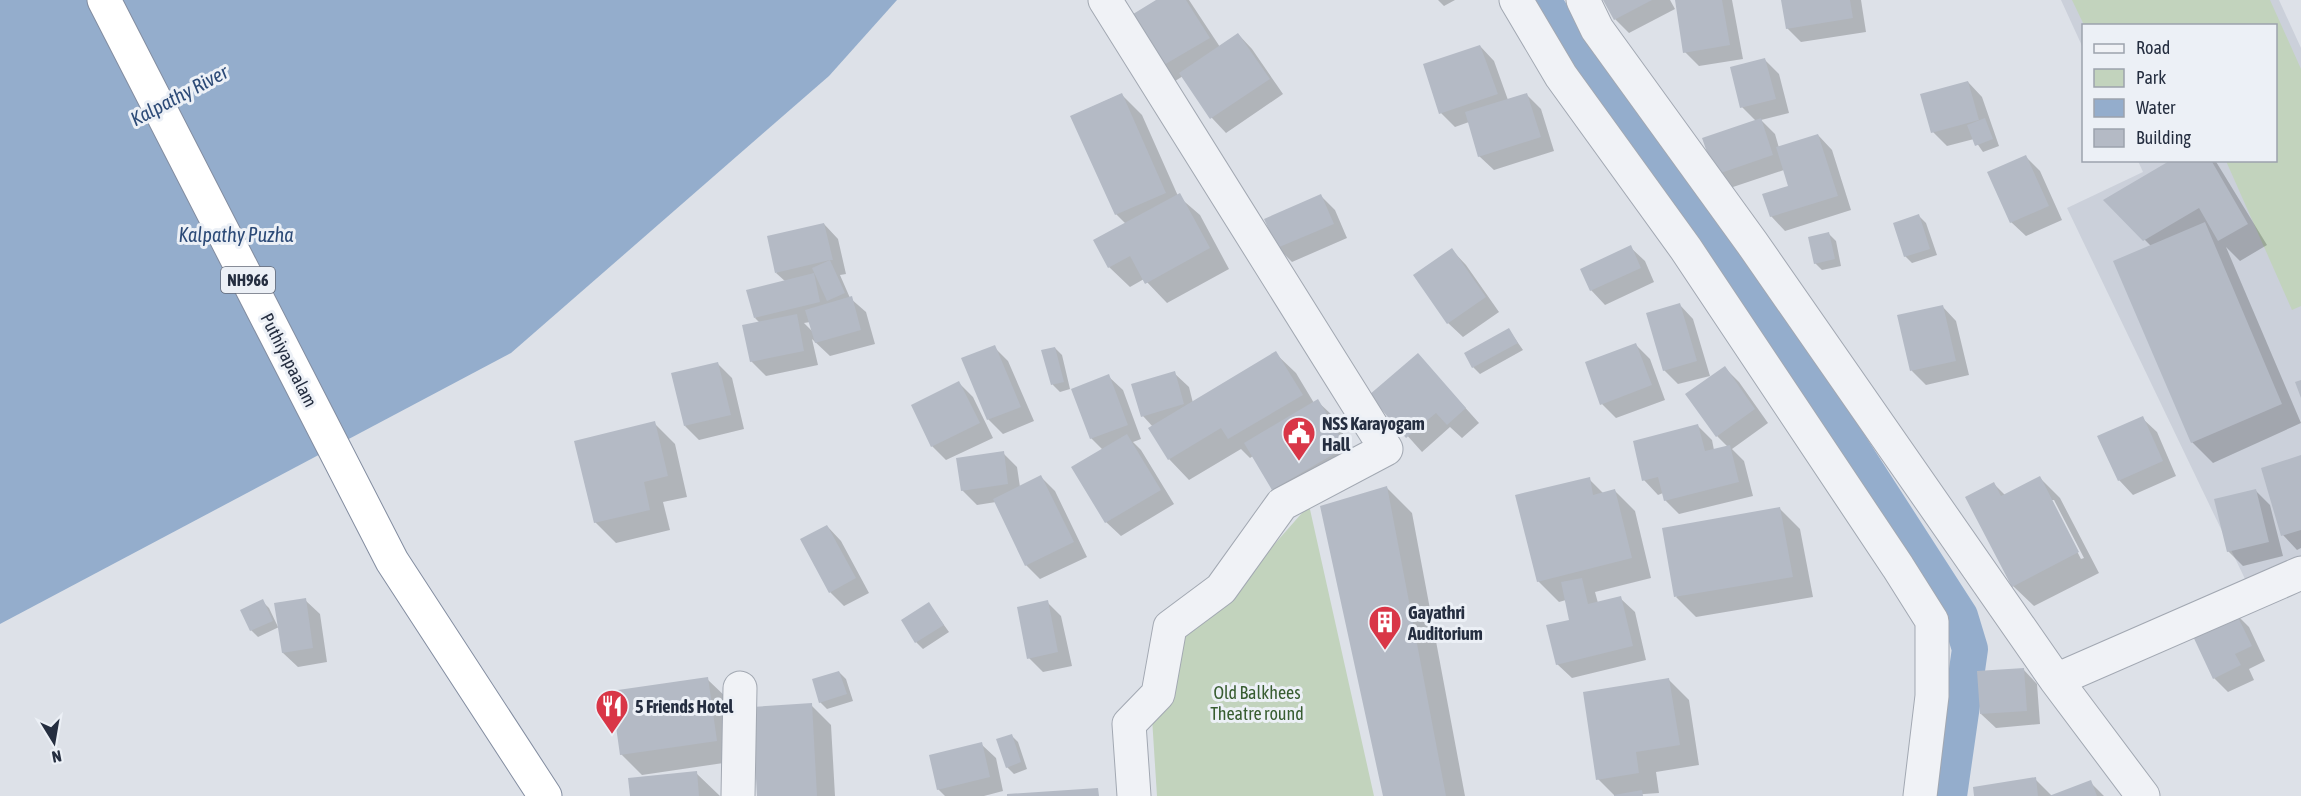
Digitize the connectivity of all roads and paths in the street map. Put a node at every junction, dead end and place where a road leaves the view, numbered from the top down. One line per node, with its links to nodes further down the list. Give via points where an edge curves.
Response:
1 (104, 0): 8 (highway, Puthiyapaalam / NH966, via 392,561)
2 (1105, 0): 10 (street, via 1386,449 1282,504 1221,589 1170,627 1158,694 1129,724)
3 (1516, 0): 11 (street, via 1561,76 1686,249 1932,621 1932,696)
4 (1583, 0): 6 (street, via 1598,29 1766,262)
5 (2301, 573): 6 (street)
6 (2056, 680): 12 (street)
7 (740, 688): 9 (street)
8 (545, 796)
9 (738, 796)
10 (1134, 796)
11 (1920, 796)
12 (2143, 796)

